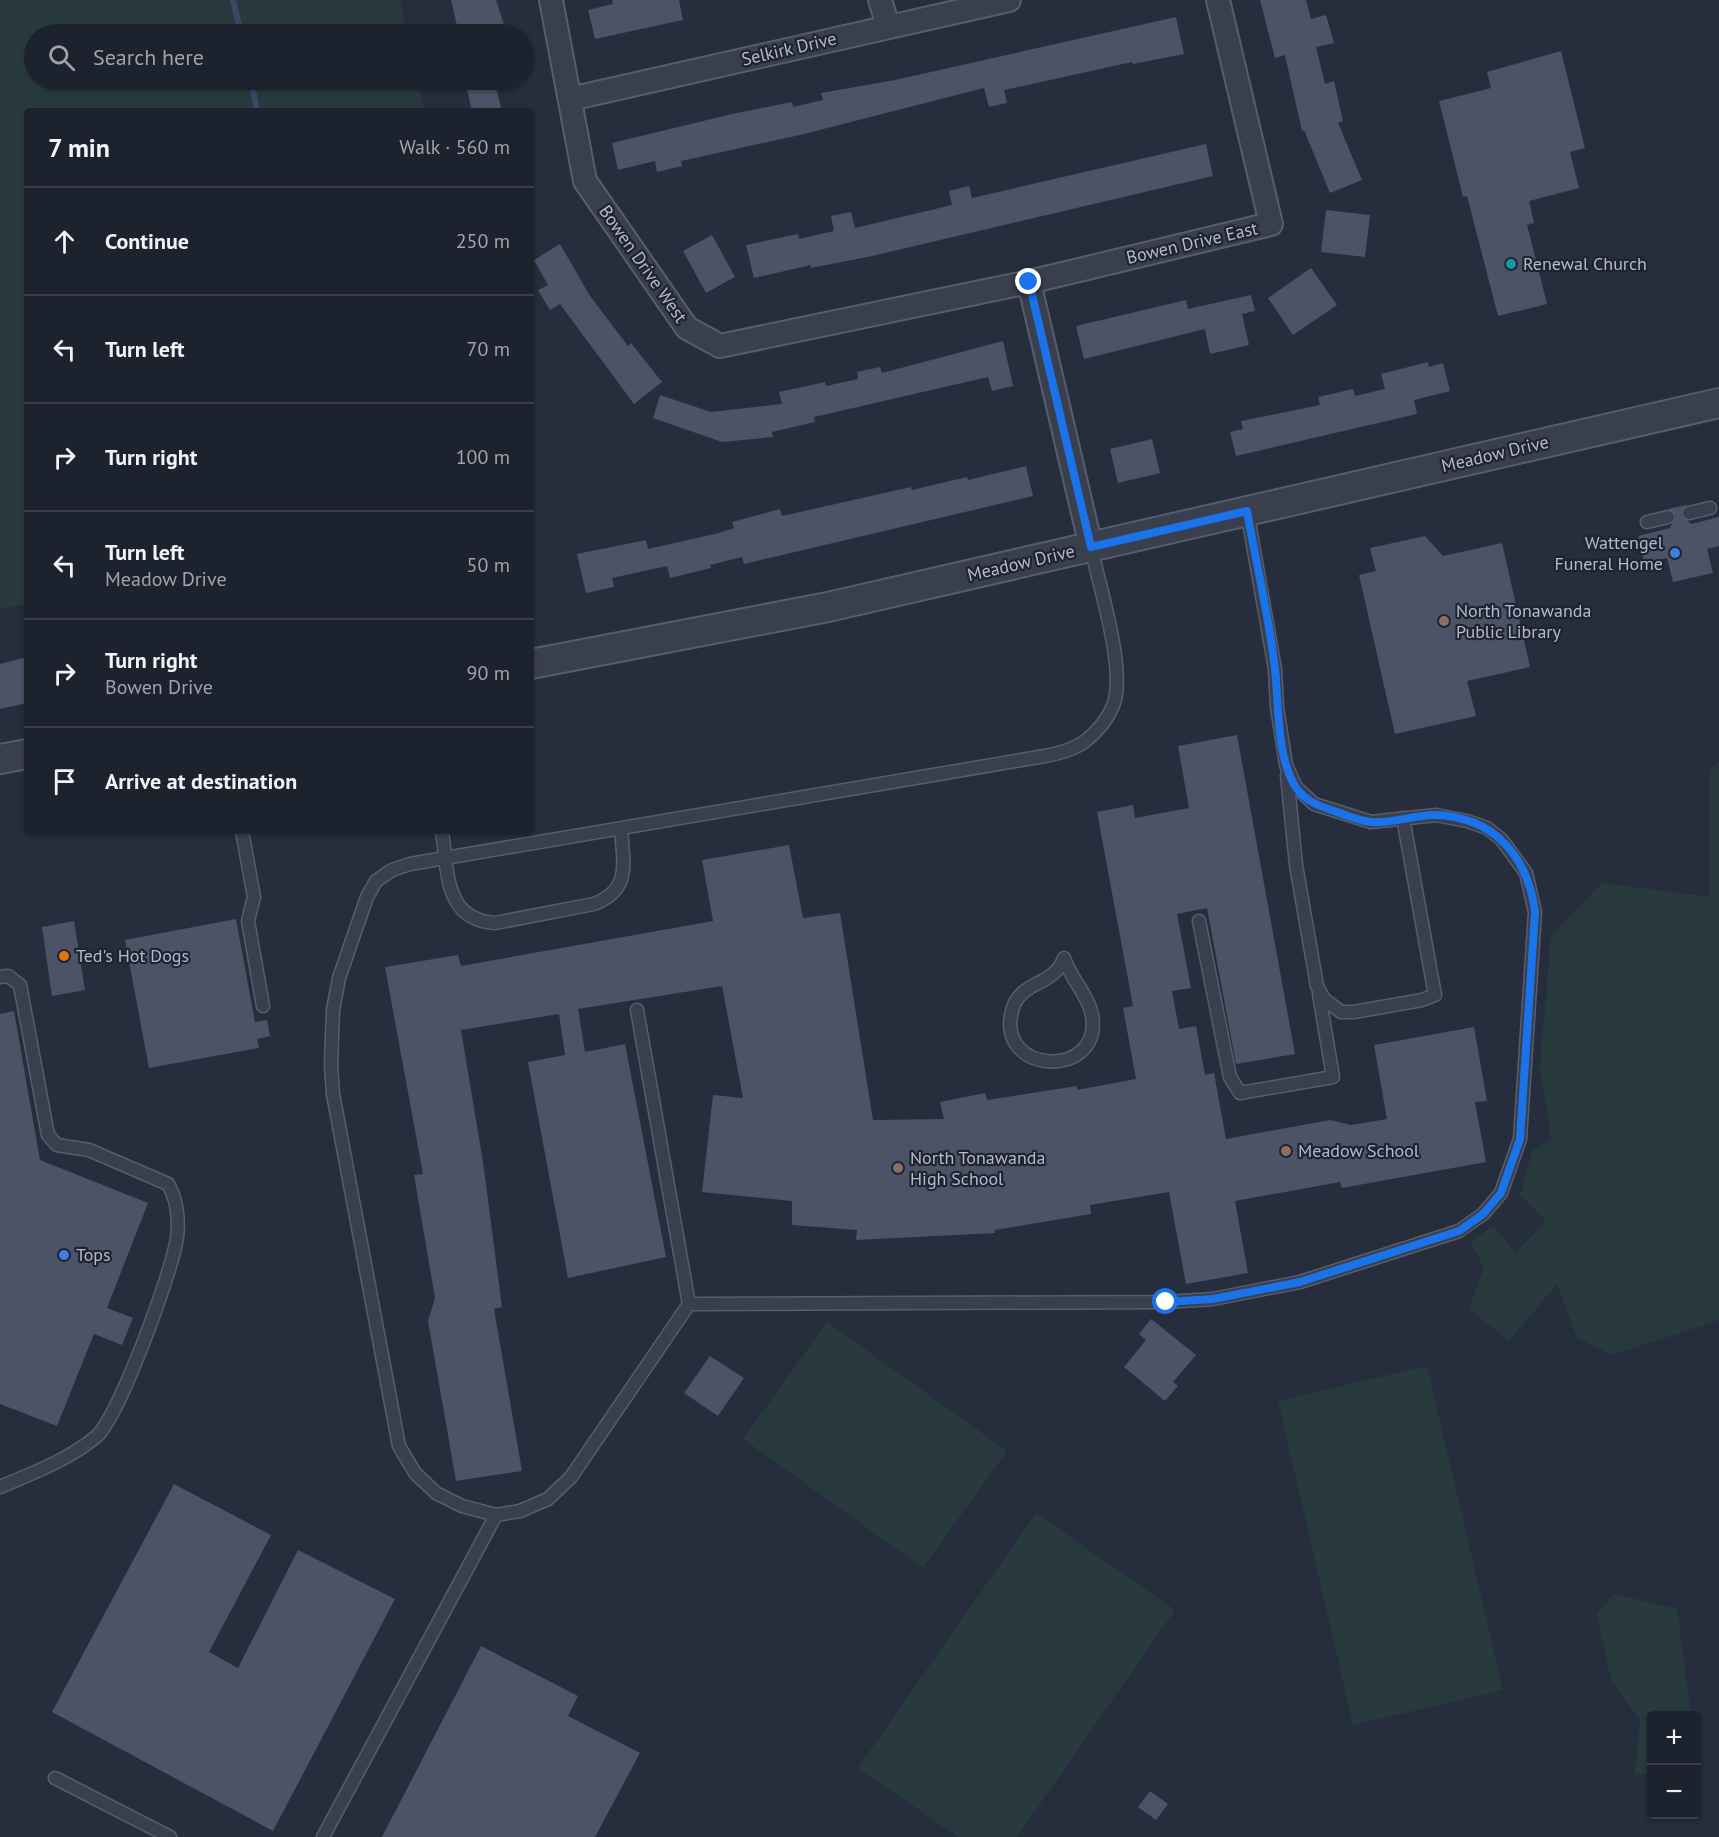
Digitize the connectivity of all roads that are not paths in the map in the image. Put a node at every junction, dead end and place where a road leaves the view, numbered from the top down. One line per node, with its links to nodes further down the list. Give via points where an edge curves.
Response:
1 (551, 0): 6 (street, Bowen Drive West)
2 (880, 0): 5 (street)
3 (1009, 0): 5 (street, Selkirk Drive)
4 (1218, 0): 7 (street, Bowen Drive East, via 1271,224)
5 (888, 26): 6 (street, Selkirk Drive)
6 (570, 99): 7 (street, Bowen Drive West, via 585,181 687,328 720,346)
7 (1029, 282): 14 (street)
8 (1719, 403): 10 (street, Meadow Drive)
9 (1710, 508): 11 (lane)
10 (1247, 511): 14 (street, Meadow Drive); 18 (lane, via 1275,669)
11 (1689, 513)
12 (1668, 517): 13 (lane)
13 (1647, 522)
14 (1091, 547): 15 (street, Meadow Drive, via 805,612); 20 (lane, via 1118,681 1113,705 1102,726 1083,742 1038,758)
15 (534, 663)
16 (24, 755): 17 (street)
17 (0, 759)
18 (1286, 765): 19 (lane, via 1296,788 1314,804 1371,822); 27 (lane, via 1296,865)
19 (1403, 818): 27 (lane, via 1435,995 1341,1012 1331,1006); 30 (lane, via 1436,815 1487,828 1516,856 1532,893 1534,924 1520,1139 1501,1193 1473,1223 1459,1231 1300,1282 1190,1301)
20 (621, 829): 23 (lane); 23 (lane, via 622,878 617,891 607,899 495,923 481,922 459,908 451,891)
21 (243, 834): 28 (lane, via 254,897 248,921)
22 (442, 834): 23 (lane)
23 (446, 860): 32 (lane, via 392,870 376,881 367,897 339,978 333,1010 333,1094 399,1446 415,1473 436,1493 462,1506)
24 (1199, 921): 27 (lane, via 1230,1077 1240,1093 1333,1077)
25 (1064, 958): 25 (lane, via 1055,975 1027,988 1011,1011 1011,1029 1017,1045 1029,1057 1045,1062 1073,1057 1085,1046 1092,1030 1089,1003 1069,974)
26 (0, 977): 31 (lane, via 8,976 20,985 48,1135 57,1145 89,1150 168,1184 177,1214 177,1237 162,1294 98,1435 65,1457)
27 (1317, 986)
28 (263, 1006)
29 (637, 1010): 30 (lane)
30 (688, 1304): 32 (lane, via 571,1477 548,1499 520,1511)
31 (0, 1487)
32 (496, 1515): 35 (lane)
33 (55, 1778): 34 (lane)
34 (170, 1837)
35 (323, 1837)

